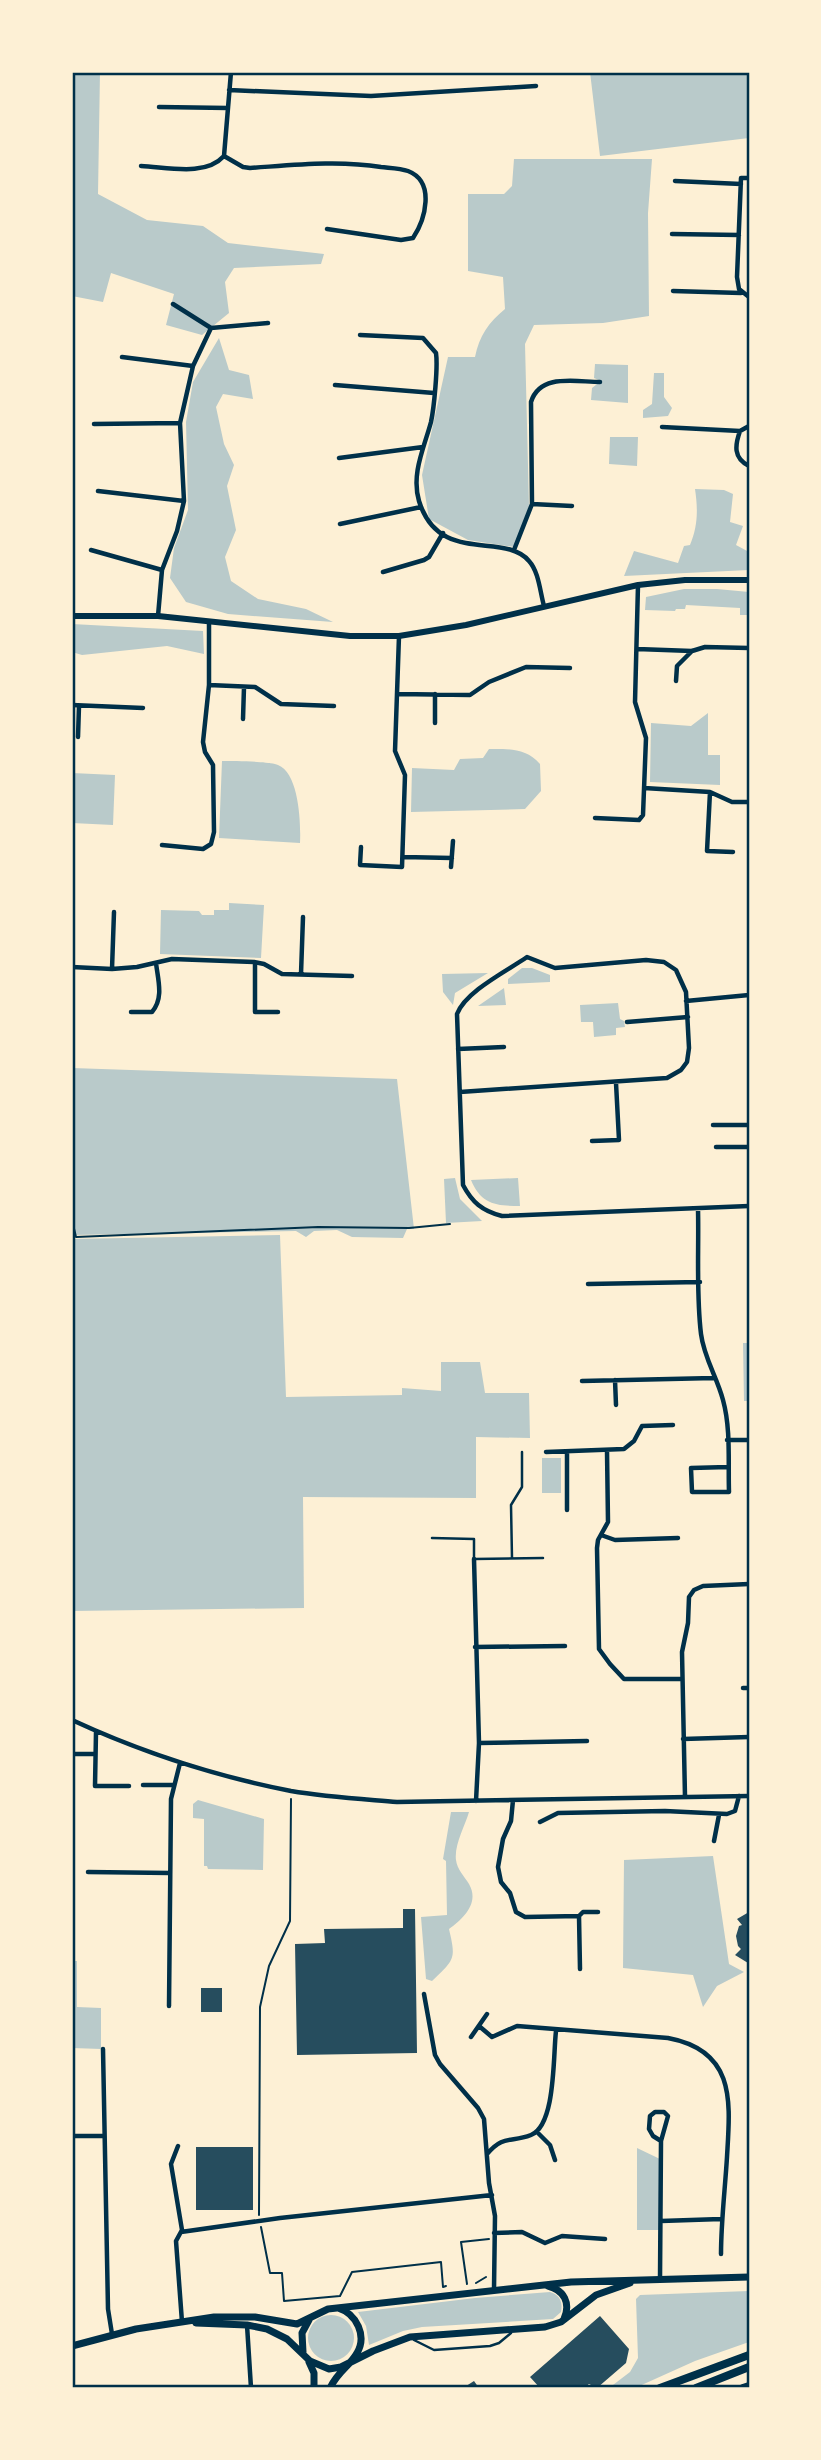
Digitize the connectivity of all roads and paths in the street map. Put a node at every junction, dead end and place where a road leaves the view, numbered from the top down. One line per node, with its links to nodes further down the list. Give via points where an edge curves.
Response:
1 (231, 72): 3 (street)
2 (536, 86): 3 (street, via 371,96)
3 (229, 90): 5 (street)
4 (159, 107): 5 (street)
5 (228, 108): 6 (street)
6 (224, 156): 7 (street, via 207,167); 11 (street, via 243,167 339,163 409,171 424,189 422,225 413,238)
7 (142, 166)
8 (749, 178): 10 (street)
9 (675, 181): 10 (street)
10 (741, 181): 13 (street)
11 (327, 229)
12 (672, 234): 13 (street)
13 (739, 235): 15 (street)
14 (673, 290): 15 (street)
15 (741, 293): 16 (street)
16 (749, 297)
17 (173, 304): 19 (street)
18 (268, 323): 19 (street)
19 (211, 328): 22 (street)
20 (360, 335): 25 (street, via 423,338 437,356)
21 (122, 357): 22 (street)
22 (193, 366): 26 (street)
23 (600, 382): 36 (street, via 548,382 536,390 531,402)
24 (335, 386): 25 (street)
25 (434, 393): 31 (street)
26 (180, 423): 27 (street); 35 (street)
27 (94, 424)
28 (749, 426): 30 (street)
29 (662, 427): 30 (street)
30 (740, 431): 33 (street, via 737,454)
31 (423, 447): 32 (street); 38 (street, via 416,483)
32 (339, 458)
33 (749, 466)
34 (98, 491): 35 (street)
35 (184, 501): 43 (street)
36 (532, 504): 37 (street); 42 (street)
37 (572, 506)
38 (421, 507): 39 (street); 40 (street, via 428,521)
39 (340, 524)
40 (443, 533): 42 (street, via 466,545); 44 (street, via 424,560)
41 (91, 550): 43 (street)
42 (514, 550): 47 (street, via 531,563)
43 (162, 570): 48 (street)
44 (383, 572)
45 (749, 580): 46 (street)
46 (638, 585): 47 (street); 53 (street)
47 (544, 606): 51 (street)
48 (158, 615): 49 (street); 50 (street)
49 (72, 616)
50 (209, 622): 51 (street, via 350,636); 57 (street)
51 (399, 636): 59 (street)
52 (749, 648): 54 (street)
53 (637, 649): 54 (street); 68 (street, via 635,702 645,733)
54 (692, 651): 56 (street, via 677,666)
55 (570, 668): 60 (street, via 526,667 470,695)
56 (676, 681)
57 (209, 685): 58 (street); 73 (street, via 203,742 213,765 211,844 203,849)
58 (244, 687): 63 (street, via 255,688 281,704); 65 (street)
59 (397, 694): 60 (street); 76 (street, via 395,751 405,775)
60 (435, 694): 66 (street)
61 (72, 705): 62 (street)
62 (79, 706): 64 (street); 67 (street)
63 (334, 706)
64 (143, 708)
65 (243, 719)
66 (435, 723)
67 (78, 737)
68 (644, 788): 69 (street); 71 (street, via 639,820)
69 (710, 792): 70 (street, via 732,802); 75 (street, via 707,851)
70 (749, 802)
71 (595, 818)
72 (453, 841): 77 (street)
73 (162, 845)
74 (361, 847): 76 (street, via 360,865 402,867)
75 (733, 852)
76 (403, 857): 77 (street)
77 (452, 858): 78 (street)
78 (451, 867)
79 (114, 912): 84 (street)
80 (303, 917): 85 (street)
81 (256, 962): 82 (street, via 172,959); 85 (street, via 280,973); 90 (street, via 255,1012)
82 (156, 963): 84 (street); 89 (street, via 158,1006 152,1012)
83 (72, 967): 84 (street)
84 (112, 969)
85 (301, 974): 86 (street)
86 (352, 976)
87 (749, 995): 88 (street)
88 (686, 1001): 91 (street); 94 (street, via 681,977 664,962 555,968 527,957 460,1007)
89 (131, 1012)
90 (278, 1013)
91 (688, 1017): 92 (street); 95 (street, via 689,1048 681,1070 667,1078)
92 (627, 1022)
93 (504, 1047): 94 (street)
94 (458, 1049): 96 (street)
95 (616, 1083): 96 (street); 99 (street, via 619,1140)
96 (460, 1092): 103 (street, via 463,1185 478,1206 502,1216)
97 (713, 1125): 98 (street)
98 (749, 1125)
99 (592, 1141)
100 (716, 1147): 101 (street)
101 (749, 1147)
102 (749, 1206): 103 (street)
103 (698, 1209): 106 (street)
104 (72, 1220): 105 (path, via 76,1237)
105 (450, 1224)
106 (699, 1282): 107 (street); 108 (street, via 701,1338)
107 (588, 1284)
108 (714, 1378): 109 (street); 113 (street, via 724,1402)
109 (615, 1380): 110 (street); 111 (street)
110 (582, 1381)
111 (616, 1405)
112 (673, 1425): 115 (street, via 642,1426 630,1446)
113 (727, 1440): 114 (street); 119 (street)
114 (749, 1440)
115 (607, 1451): 118 (street); 121 (street, via 608,1521)
116 (522, 1452): 124 (lane, via 522,1487 511,1505)
117 (546, 1452): 118 (street)
118 (567, 1452): 120 (street)
119 (728, 1467): 119 (street, via 729,1492 692,1492 691,1468)
120 (567, 1510)
121 (601, 1535): 123 (street, via 615,1540); 130 (street, via 597,1548 600,1652 624,1679)
122 (432, 1538): 126 (lane, via 474,1539)
123 (678, 1538)
124 (512, 1558): 125 (lane); 126 (lane)
125 (543, 1558)
126 (474, 1559): 129 (street)
127 (749, 1584): 130 (street, via 703,1586 691,1593)
128 (565, 1646): 129 (street)
129 (475, 1647): 138 (street)
130 (682, 1679): 136 (street)
131 (743, 1688): 132 (street)
132 (749, 1688)
133 (72, 1720): 134 (street)
134 (96, 1731): 140 (street); 141 (street)
135 (749, 1737): 136 (street)
136 (683, 1739): 148 (street)
137 (587, 1741): 138 (street)
138 (479, 1743): 150 (street)
139 (72, 1754): 140 (street)
140 (96, 1754): 144 (street, via 96,1786)
141 (180, 1763): 143 (street); 145 (street)
142 (144, 1785): 143 (street)
143 (173, 1785): 155 (street)
144 (129, 1786)
145 (291, 1791): 150 (street, via 397,1802); 175 (path, via 290,1921 269,1966 260,2007)
146 (739, 1796): 147 (street); 148 (street); 151 (street, via 735,1811)
147 (749, 1796)
148 (685, 1797): 149 (street)
149 (513, 1800): 150 (street); 157 (street, via 498,1867 518,1914)
150 (476, 1801)
151 (719, 1815): 152 (street, via 558,1813); 153 (street)
152 (540, 1822)
153 (714, 1841)
154 (88, 1872): 155 (street)
155 (170, 1873): 160 (street)
156 (598, 1912): 157 (street)
157 (579, 1916): 158 (street)
158 (580, 1969)
159 (424, 1994): 171 (street, via 435,2055 482,2113)
160 (169, 2006)
161 (487, 2014): 162 (street)
162 (479, 2026): 163 (street, via 492,2038 517,2026); 164 (street)
163 (556, 2031): 166 (street, via 547,2117); 174 (street, via 668,2038 692,2045 711,2059 723,2076 730,2104)
164 (471, 2038)
165 (103, 2049): 168 (street)
166 (537, 2132): 171 (street, via 500,2141); 172 (street)
167 (72, 2136): 168 (street)
168 (104, 2136): 195 (street)
169 (662, 2141): 169 (street, via 649,2129 652,2114 667,2113); 176 (street)
170 (178, 2146): 177 (street, via 172,2164)
171 (486, 2155): 173 (street)
172 (555, 2160)
173 (492, 2195): 175 (street); 178 (street)
174 (721, 2219): 176 (street); 181 (street)
175 (259, 2220): 177 (street); 186 (path, via 270,2273 282,2273 284,2301 340,2296 352,2272 441,2262 443,2287)
176 (661, 2221): 184 (street)
177 (181, 2232): 191 (street, via 176,2241)
178 (494, 2233): 180 (street, via 522,2232 545,2243 562,2236); 188 (street)
179 (490, 2239): 182 (path, via 461,2242 467,2284 481,2281)
180 (605, 2239)
181 (721, 2254)
182 (489, 2272)
183 (749, 2277): 184 (main road)
184 (660, 2280): 185 (main road)
185 (641, 2281): 187 (main road); 192 (main road, via 596,2295)
186 (455, 2286)
187 (540, 2286): 188 (main road); 192 (main road, via 554,2287 564,2295 567,2311)
188 (494, 2290): 189 (main road)
189 (335, 2308): 190 (main road); 200 (main road, via 348,2312 360,2332 357,2353)
190 (312, 2317): 191 (main road, via 297,2324 229,2316); 199 (main road, via 302,2333)
191 (182, 2322): 193 (main road); 195 (main road)
192 (561, 2322): 194 (main road)
193 (247, 2325): 199 (main road, via 281,2335); 203 (street)
194 (528, 2328): 196 (main road); 196 (lane, via 490,2346 434,2350 419,2340)
195 (111, 2334): 197 (main road)
196 (401, 2340): 200 (main road)
197 (72, 2346)
198 (749, 2355): 206 (highway)
199 (306, 2357): 200 (main road, via 329,2369); 204 (main road, via 314,2373)
200 (348, 2364): 205 (main road)
201 (749, 2367): 207 (highway)
202 (749, 2386): 208 (highway)
203 (251, 2388)
204 (313, 2388)
205 (330, 2388)
206 (660, 2388)
207 (696, 2388)
208 (743, 2388)

